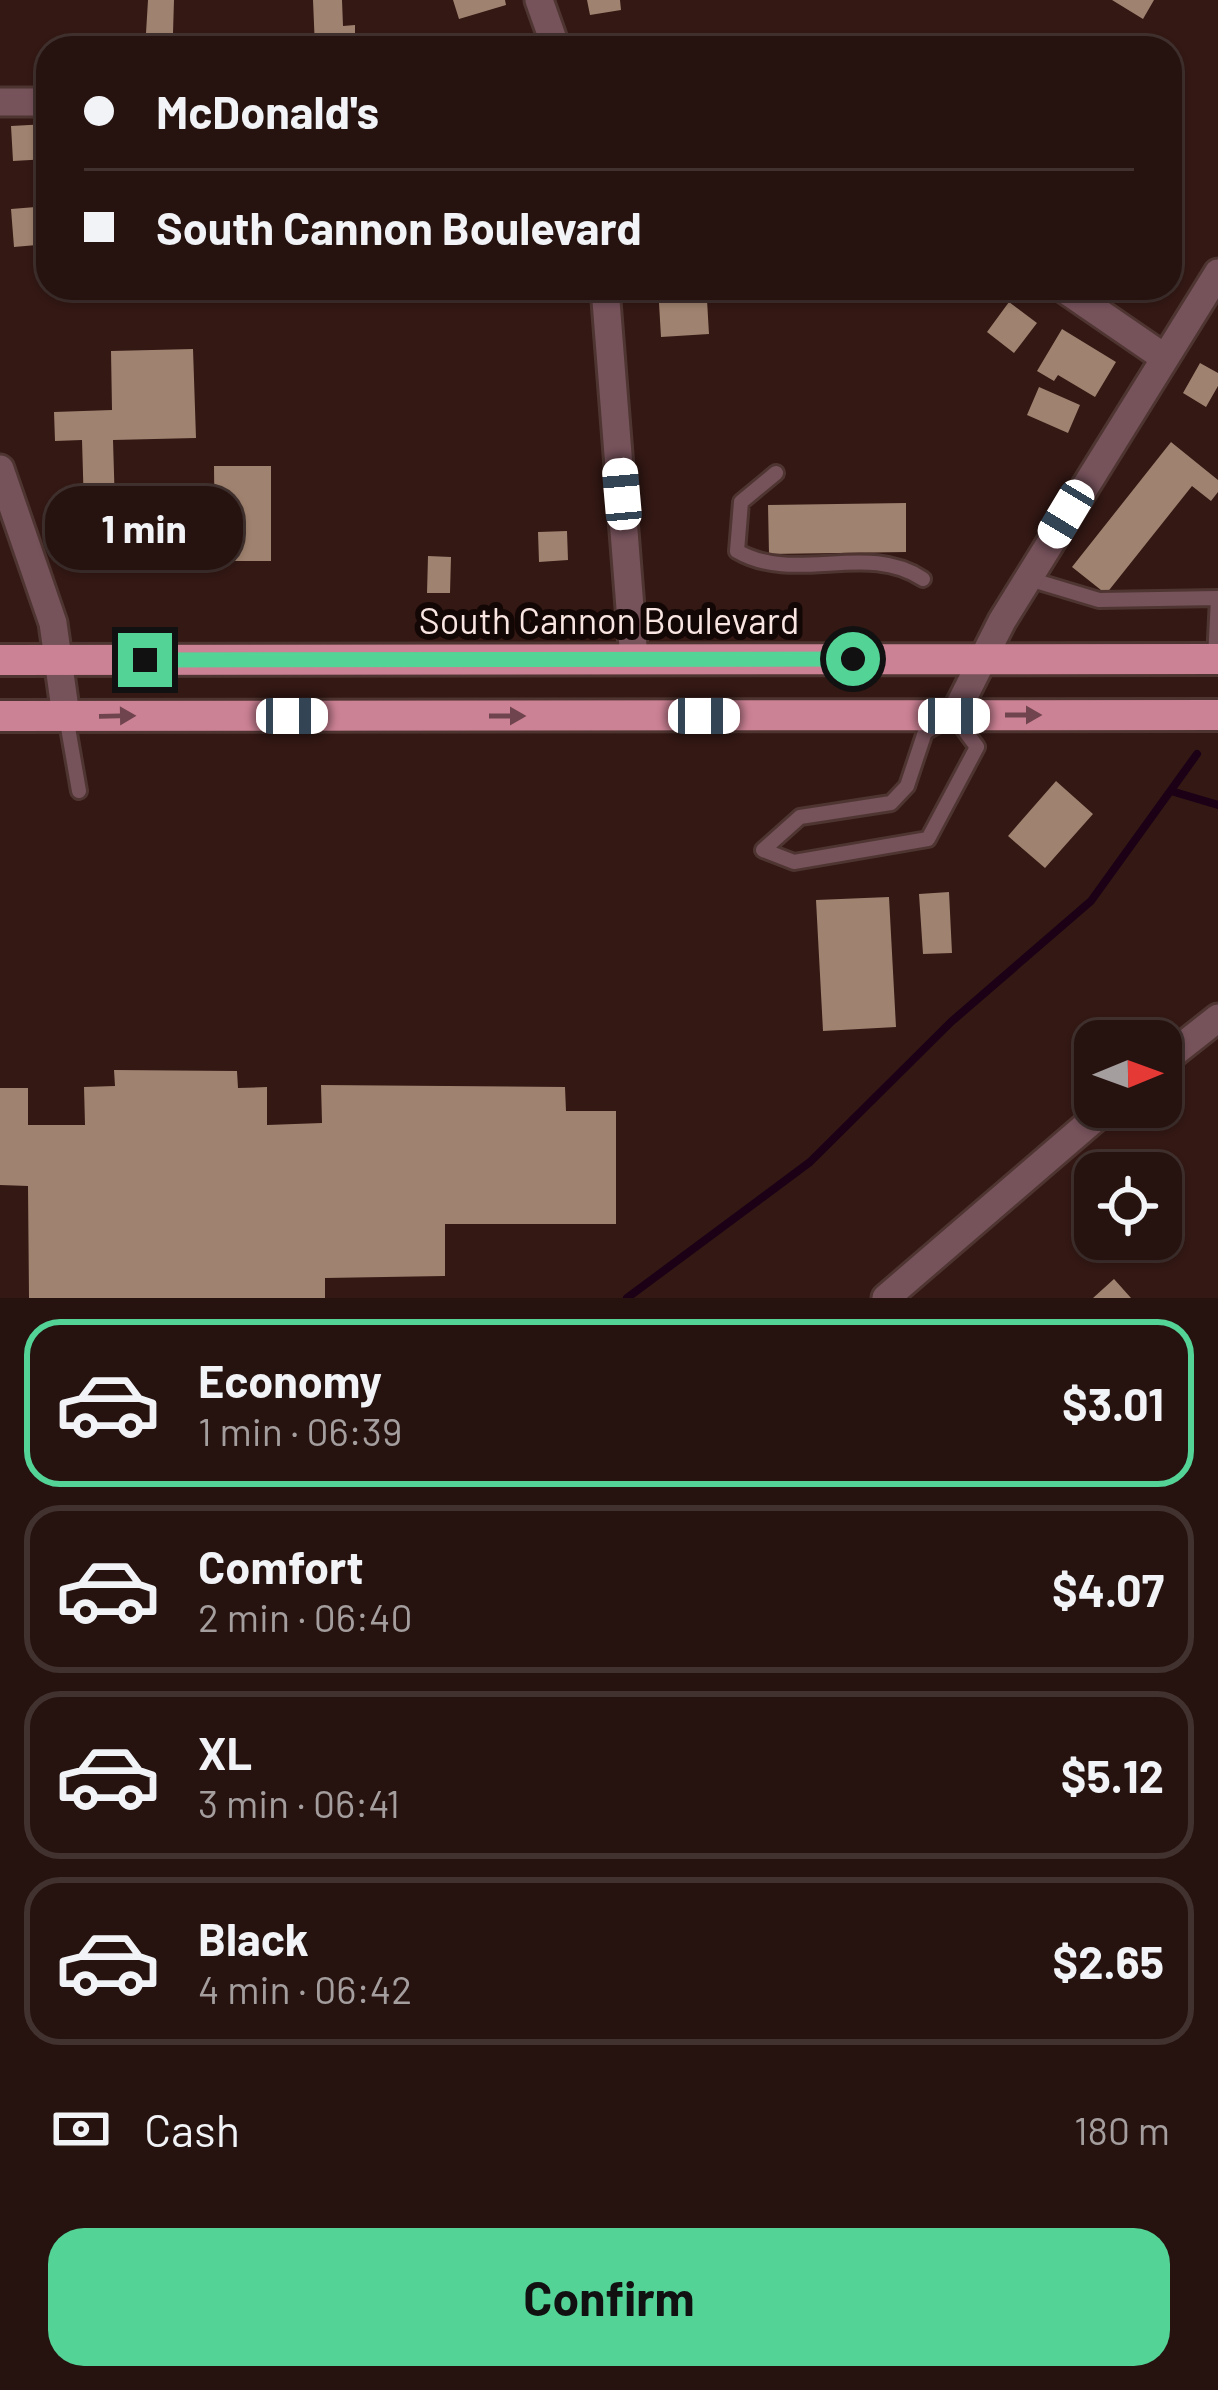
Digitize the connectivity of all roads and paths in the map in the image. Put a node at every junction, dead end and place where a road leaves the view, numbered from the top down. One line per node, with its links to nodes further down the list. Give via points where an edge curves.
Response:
1 (539, 0): 2 (street)
2 (552, 36)
3 (0, 102): 4 (street)
4 (36, 102)
5 (1218, 274): 8 (street)
6 (606, 300): 14 (street)
7 (1080, 300): 8 (street)
8 (1162, 356): 12 (street)
9 (0, 469): 17 (street, via 52,623)
10 (776, 472): 11 (lane, via 741,502 737,550 761,565 900,563)
11 (923, 579)
12 (1028, 579): 13 (lane, via 1099,600); 18 (street)
13 (1218, 598): 15 (lane)
14 (634, 659): 17 (main road, South Cannon Boulevard); 18 (main road, South Cannon Boulevard)
15 (1217, 659): 18 (main road, South Cannon Boulevard)
16 (0, 660): 17 (main road, South Cannon Boulevard)
17 (56, 660): 21 (street)
18 (983, 660): 22 (street)
19 (1218, 715): 22 (main road, one-way to 19)
20 (0, 716): 21 (main road)
21 (67, 716): 22 (main road, one-way to 22); 23 (lane)
22 (954, 716): 22 (lane, via 925,732 907,786 891,803 800,817 763,850 794,862 928,839 976,747)
23 (79, 790)
24 (1218, 1018): 25 (street)
25 (1182, 1046)
26 (1084, 1128): 27 (street)
27 (886, 1298)

